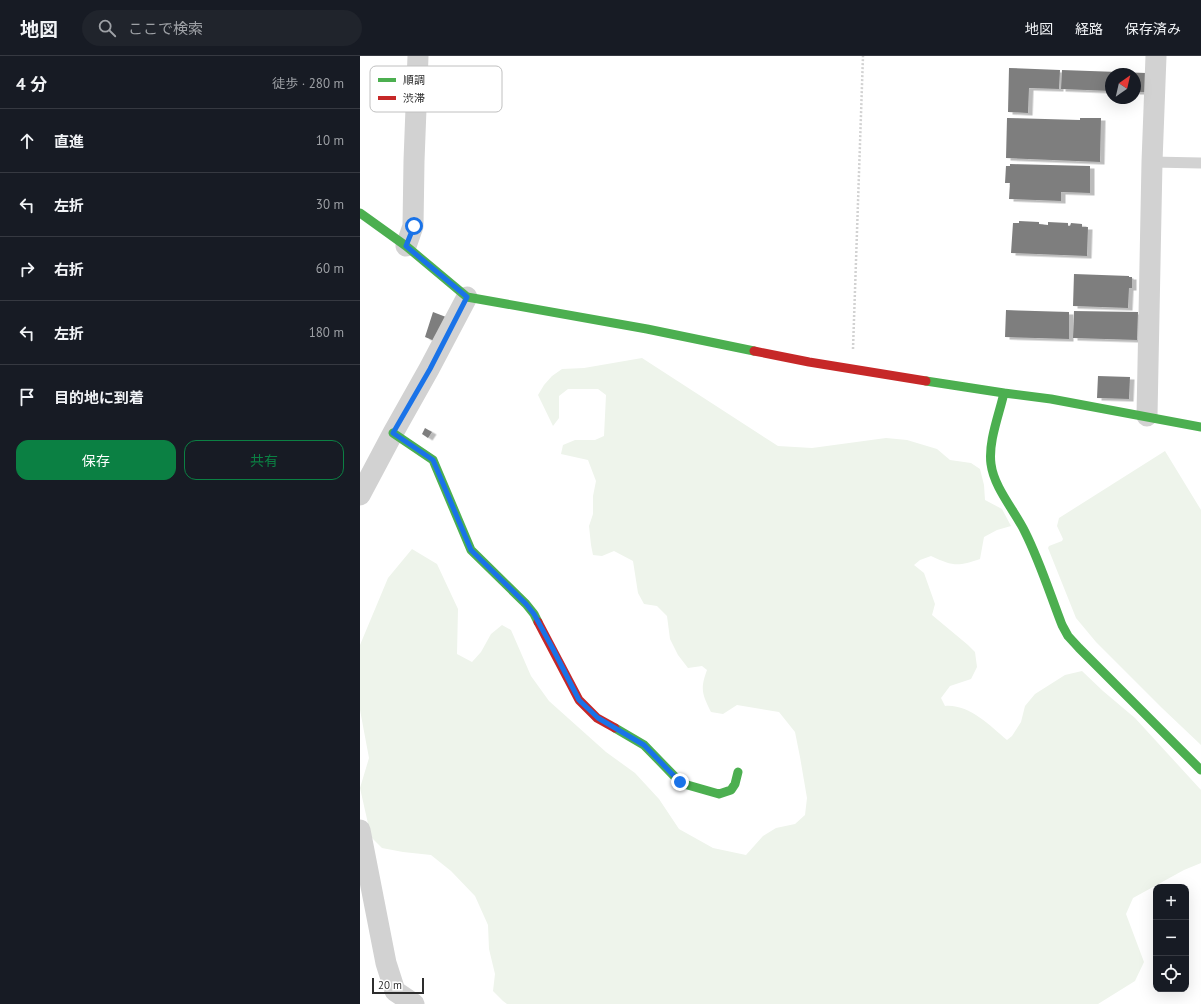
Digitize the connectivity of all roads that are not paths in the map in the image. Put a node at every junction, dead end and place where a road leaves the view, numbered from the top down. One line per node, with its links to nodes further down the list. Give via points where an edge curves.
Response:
1 (418, 56): 3 (street)
2 (1156, 56): 5 (street)
3 (418, 66)
4 (416, 112): 8 (street, via 414,226)
5 (1152, 162): 6 (lane); 11 (street)
6 (1201, 163)
7 (360, 213): 8 (street)
8 (406, 246): 9 (street)
9 (467, 297): 10 (street, via 647,329 744,350); 13 (street)
10 (1004, 393): 11 (street); 15 (street, via 993,444 992,467 997,483 1026,534 1062,625 1079,648)
11 (1147, 416): 12 (street)
12 (1201, 427)
13 (393, 433): 14 (street); 16 (street, via 433,460 471,550 534,614 579,700 598,718 644,745 684,784 719,794 731,790)
14 (360, 495)
15 (1201, 770)
16 (738, 772)
17 (360, 830): 18 (street, via 386,963 395,991)
18 (414, 1004)

